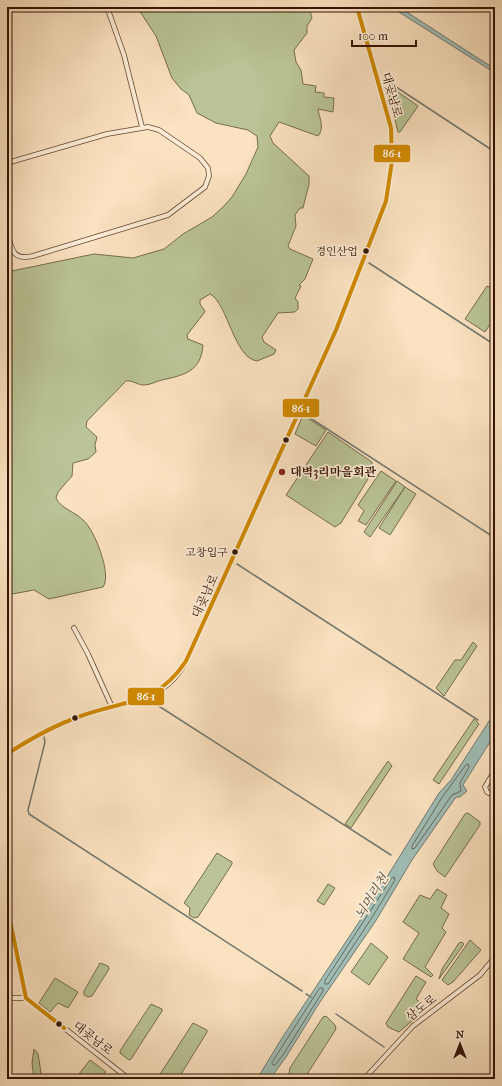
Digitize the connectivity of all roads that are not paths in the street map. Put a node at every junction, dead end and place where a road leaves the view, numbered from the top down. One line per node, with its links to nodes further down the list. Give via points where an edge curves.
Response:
1 (107, 7): 3 (street, via 128,67)
2 (356, 7): 7 (street, 대곶남로, via 391,128 390,175 384,209 325,355 182,668 173,680 157,693)
3 (142, 127): 4 (street, via 96,137); 5 (street, via 156,128 205,162 209,176 207,184 165,216 26,257 14,253)
4 (7, 163)
5 (7, 232)
6 (74, 628): 7 (street)
7 (112, 707): 8 (street, 대곶남로, via 79,716)
8 (7, 754)
9 (495, 770): 10 (street, via 485,787 487,792)
10 (495, 796)
11 (7, 906): 14 (street)
12 (495, 957): 16 (street, 삼도로, via 487,969 413,1026)
13 (7, 998): 14 (street)
14 (26, 998): 15 (street, 대곶남로)
15 (129, 1079)
16 (364, 1079)

